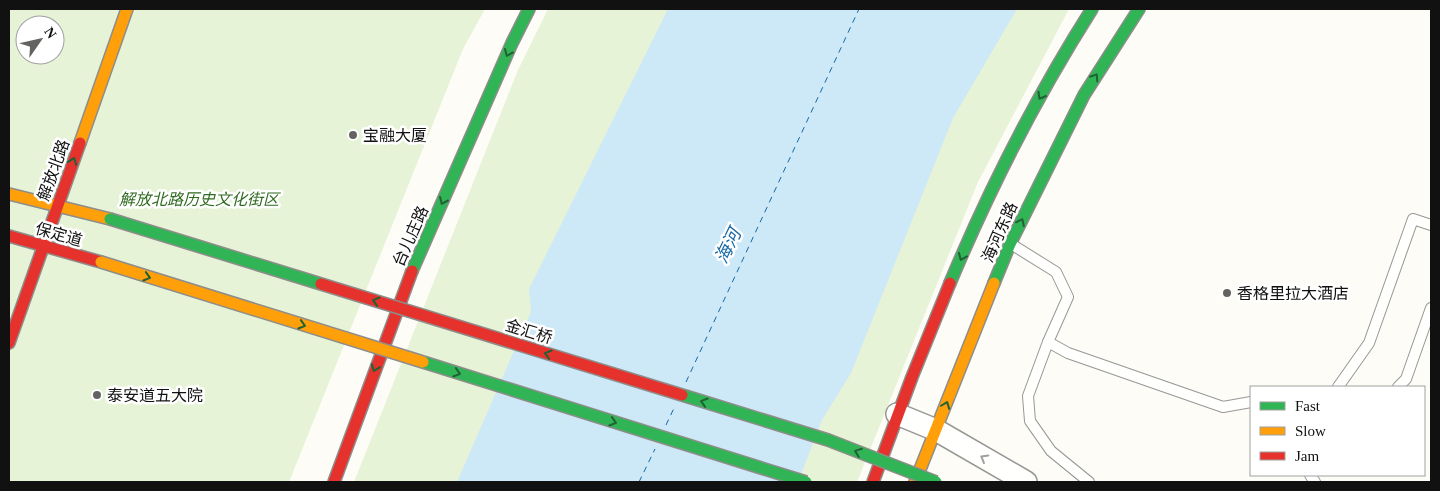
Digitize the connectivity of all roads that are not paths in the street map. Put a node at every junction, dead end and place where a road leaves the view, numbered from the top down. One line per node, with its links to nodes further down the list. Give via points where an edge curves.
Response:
1 (127, 9): 6 (main road, 解放北路, one-way to 1)
2 (529, 9): 24 (main road, 台儿庄路, one-way to 24, via 406,285)
3 (1092, 9): 22 (main road, 海河东路, one-way to 22, via 1026,122 976,224)
4 (1140, 9): 10 (main road, 海河东路, one-way to 4, via 1084,95)
5 (9, 194): 6 (main road, 保定道)
6 (57, 207): 7 (main road, 保定道); 11 (main road, 解放北路)
7 (110, 220): 28 (main road, 金汇桥, one-way to 7, bridge, via 828,440)
8 (1431, 225): 19 (lane, via 1413,219 1369,343)
9 (9, 236): 11 (main road, 保定道)
10 (1010, 244): 17 (lane, via 1056,272 1068,297); 23 (main road, 海河东路, one-way to 10)
11 (42, 246): 12 (main road, 保定道); 15 (main road, 解放北路)
12 (101, 262): 13 (main road); 25 (main road, one-way to 25, bridge)
13 (72, 264)
14 (46, 277): 15 (main road)
15 (23, 302): 18 (main road, 解放北路)
16 (1431, 308): 20 (lane, via 1406,380)
17 (1048, 342): 21 (lane, via 1223,407); 30 (lane, via 1028,396 1030,421 1051,451)
18 (9, 343)
19 (1338, 386)
20 (1399, 386)
21 (1250, 402)
22 (897, 414): 23 (street); 26 (main road, 海河东路)
23 (936, 430): 27 (main road, 海河东路); 29 (street, one-way to 23)
24 (334, 482)
25 (806, 482)
26 (873, 482)
27 (915, 482)
28 (936, 482)
29 (1026, 482)
30 (1089, 482)

